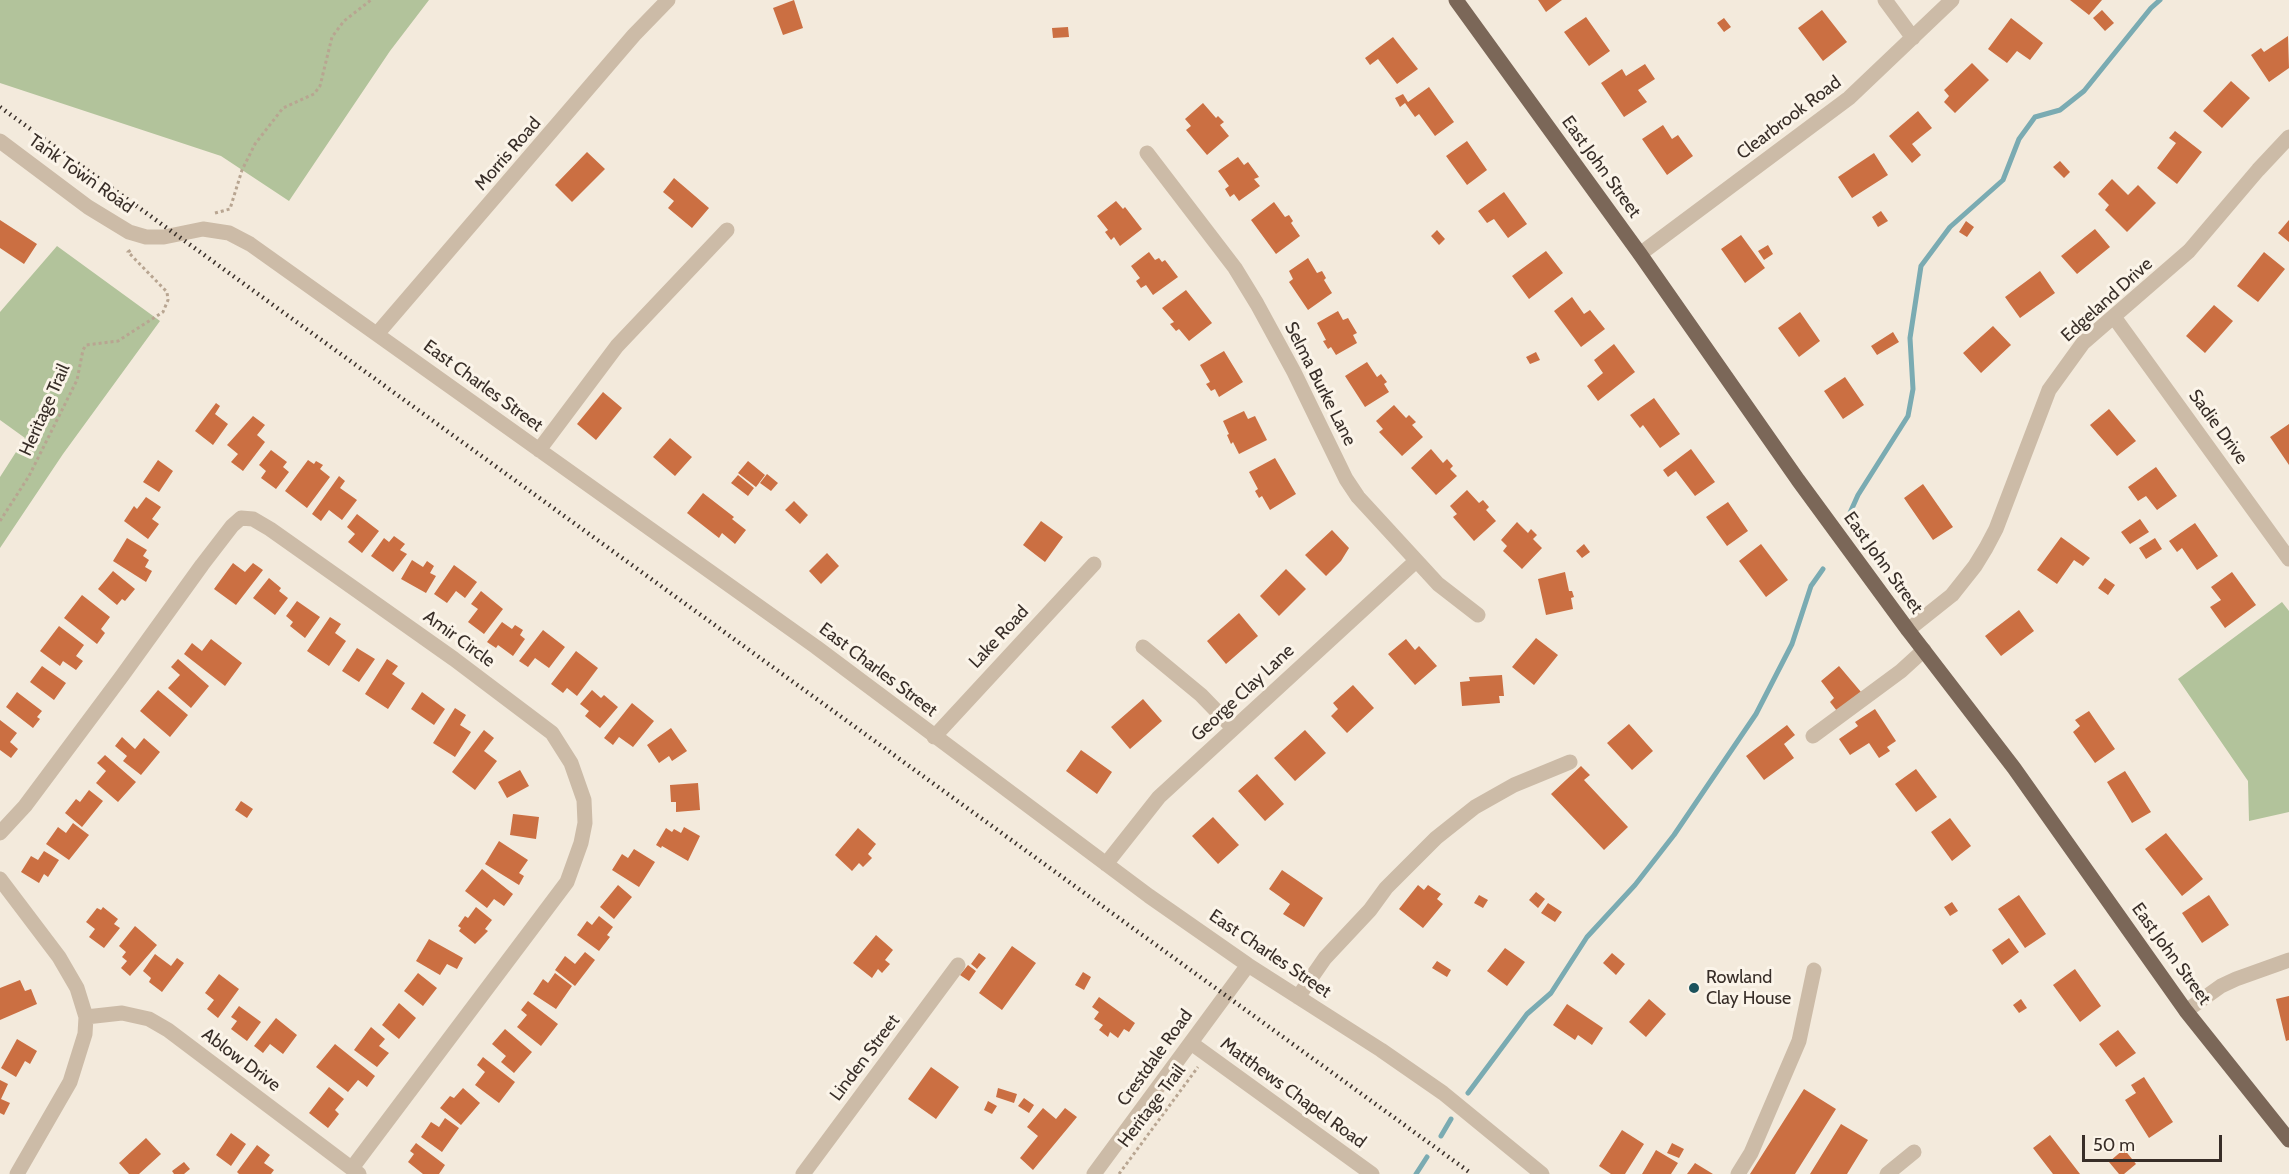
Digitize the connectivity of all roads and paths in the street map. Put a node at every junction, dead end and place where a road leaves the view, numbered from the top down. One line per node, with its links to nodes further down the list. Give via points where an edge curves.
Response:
1 (371, 0): 10 (path, via 344,21 332,37 320,86 314,94 283,108 255,144 230,209 213,213)
2 (668, 0): 16 (street, Morris Road, via 634,34)
3 (1456, 0): 14 (main road, East John Street)
4 (1885, 0): 6 (street)
5 (1952, 0): 6 (street, Clearbrook Road)
6 (1913, 38): 14 (street, Clearbrook Road, via 1849,99)
7 (2289, 137): 15 (street, Edgeland Drive, via 2189,251)
8 (0, 141): 13 (street, Tank Town Road, via 88,207 129,232)
9 (1148, 153): 20 (street, Selma Burke Lane, via 1240,277 1294,372 1346,479)
10 (203, 229): 12 (street, East Charles Street); 16 (street, East Charles Street, via 229,233 250,244)
11 (727, 230): 17 (street, via 618,345)
12 (177, 235): 13 (street, Tank Town Road)
13 (147, 237): 18 (path, Heritage Trail, via 128,252 166,292 168,300 163,312 118,341 86,345 77,380 29,476)
14 (1640, 254): 23 (main road, East John Street)
15 (2114, 317): 19 (street, Sadie Drive); 23 (street, Edgeland Drive, via 2083,343 2049,390 1996,529 1975,566 1952,595)
16 (377, 334): 17 (street, East Charles Street)
17 (539, 450): 28 (street, East Charles Street, via 816,647)
18 (0, 521)
19 (2286, 551)
20 (1416, 561): 22 (street, Selma Burke Lane, via 1438,584); 26 (street, George Clay Lane)
21 (1094, 564): 28 (street, Lake Road)
22 (1479, 615)
23 (1908, 630): 25 (main road, East John Street)
24 (1143, 647): 26 (street, via 1201,695)
25 (1924, 650): 27 (street); 38 (main road, East John Street, via 2014,768)
26 (1233, 728): 31 (street, George Clay Lane, via 1159,797)
27 (1814, 736)
28 (934, 737): 31 (street, East Charles Street)
29 (1569, 762): 37 (street, via 1514,785 1475,807 1436,838 1325,958)
30 (0, 833): 44 (street, Amir Circle, via 241,518 254,519 270,529 552,733 572,763 584,800 581,843 567,882)
31 (1106, 864): 35 (street, East Charles Street)
32 (0, 879): 39 (street, via 59,957 77,988)
33 (2289, 960): 38 (street, via 2221,986)
34 (958, 965): 46 (street, Linden Street)
35 (1248, 965): 37 (street, East Charles Street); 40 (street, Crestdale Road)
36 (1814, 970): 51 (street, via 1799,1041 1751,1153)
37 (1298, 997): 50 (street, East Charles Street, via 1443,1093)
38 (2186, 1011): 42 (main road, East John Street)
39 (86, 1017): 44 (street, Ablow Drive, via 122,1014 149,1019); 45 (street, via 85,1034 70,1082)
40 (1191, 1043): 41 (street, Matthews Chapel Road); 47 (street, Crestdale Road)
41 (1207, 1055): 48 (path, Heritage Trail); 49 (street, Matthews Chapel Road)
42 (2289, 1140)
43 (1914, 1152): 52 (street)
44 (355, 1171)
45 (17, 1174)
46 (803, 1174)
47 (1094, 1174)
48 (1119, 1174)
49 (1372, 1174)
50 (1542, 1174)
51 (1738, 1174)
52 (1887, 1174)

